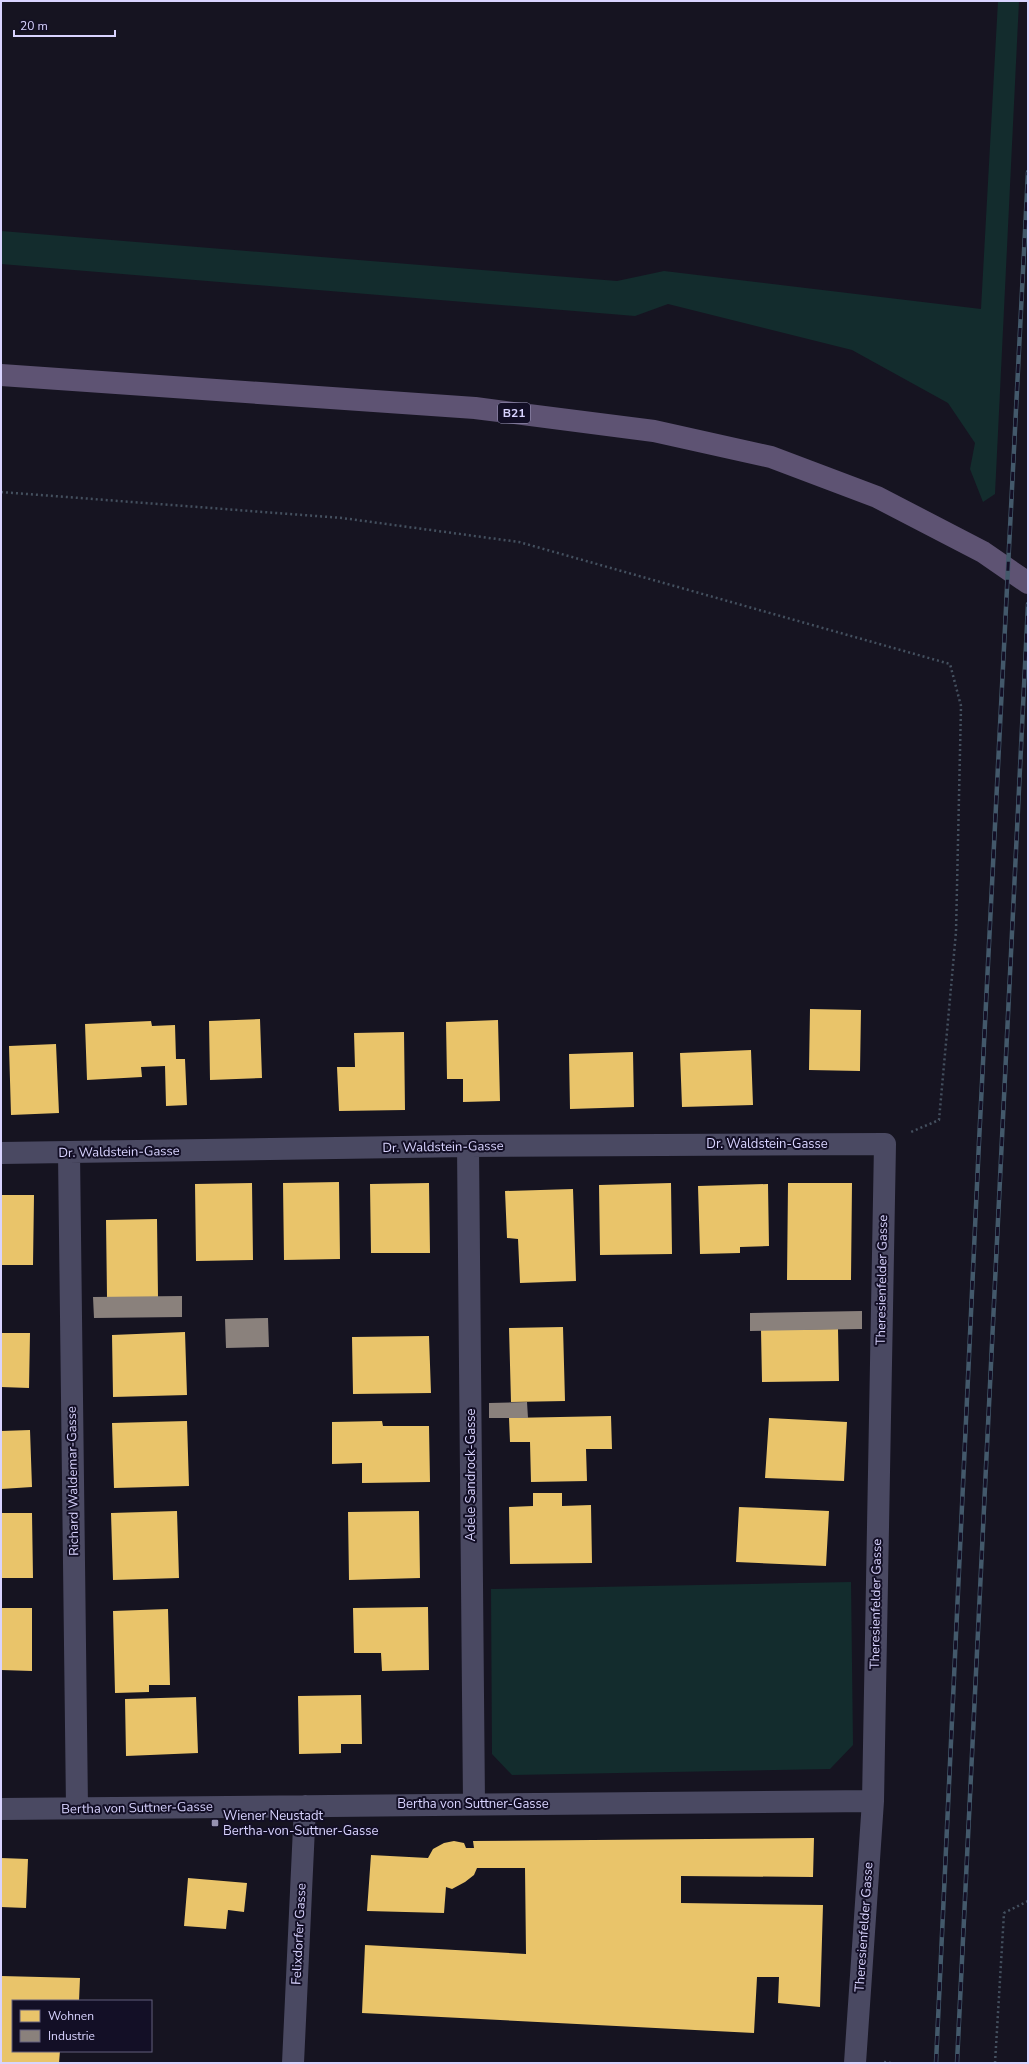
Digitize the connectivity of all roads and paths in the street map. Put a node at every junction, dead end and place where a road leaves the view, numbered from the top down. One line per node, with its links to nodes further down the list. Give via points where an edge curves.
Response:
1 (1, 375): 3 (main road, B21, via 475,408 654,431 771,457 877,496 983,552)
2 (1, 492): 4 (path, via 342,518 519,542 950,664 961,706 956,924 939,1120)
3 (1028, 583)
4 (885, 1144): 5 (street, Dr. Waldstein-Gasse); 8 (street, Theresienfelder Gasse)
5 (468, 1146): 7 (street, Dr. Waldstein-Gasse); 9 (street, Adele Sandrock-Gasse)
6 (1, 1153): 7 (street, Dr. Waldstein-Gasse)
7 (69, 1153): 11 (street, Richard Waldemar-Gasse)
8 (873, 1801): 9 (street, Bertha von Suttner-Gasse); 15 (street, Theresienfelder Gasse)
9 (474, 1804): 10 (street, Bertha von Suttner-Gasse)
10 (305, 1806): 11 (street, Bertha von Suttner-Gasse); 14 (street, Felixdorfer Gasse)
11 (77, 1808): 12 (street, Bertha von Suttner-Gasse)
12 (1, 1809)
13 (1028, 1901): 16 (path, via 1004,1913)
14 (293, 2063)
15 (855, 2063)
16 (995, 2063)

